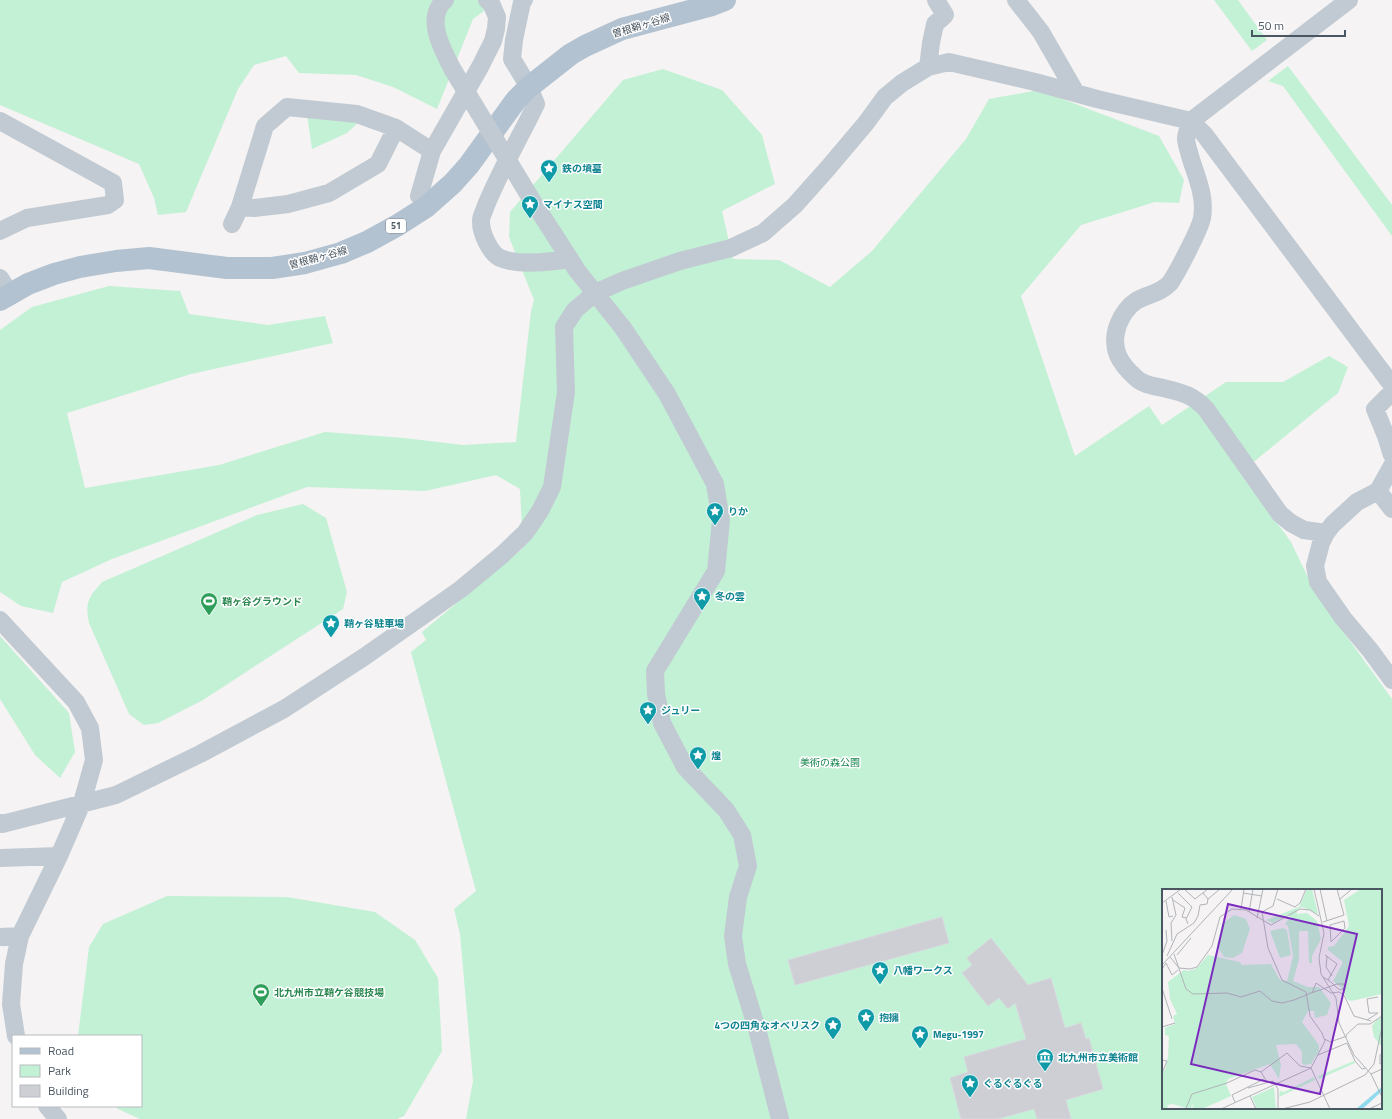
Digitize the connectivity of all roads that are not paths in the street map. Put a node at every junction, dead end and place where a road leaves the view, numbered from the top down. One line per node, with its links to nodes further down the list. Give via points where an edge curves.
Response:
1 (445, 0): 20 (street, bridge, via 438,8 436,31 453,70)
2 (487, 0): 15 (street, via 497,17 493,41)
3 (524, 0): 10 (street, via 512,59)
4 (689, 0): 10 (main road, 曽根鞘ヶ谷線 / 51, via 619,19 594,30 565,45)
5 (725, 0): 10 (main road, 曽根鞘ヶ谷線 / 51, via 605,36)
6 (936, 0): 9 (street, via 945,15 934,24)
7 (1016, 0): 11 (street, via 1041,32)
8 (1349, 0): 13 (street)
9 (928, 67): 11 (street, via 948,62); 31 (street, via 885,97 819,179 795,205 763,232 731,248 680,261 622,281 595,293 575,310 564,327 566,392 552,487 525,533 502,555 461,590 284,709 116,795)
10 (526, 83): 16 (main road, 曽根鞘ヶ谷線 / 51, via 509,92 462,157); 20 (street, via 536,104 492,191 480,221 485,242 499,258 520,262); 21 (main road, 曽根鞘ヶ谷線 / 51, via 469,165 453,183 398,225 341,253 305,263 272,268 227,268 149,258 116,261 80,267 28,284)
11 (1076, 93): 13 (street)
12 (0, 121): 19 (street, via 113,183 115,200 108,205 27,218)
13 (1192, 121): 22 (street); 28 (street, via 1186,138 1201,189 1202,217 1170,282 1158,292 1146,296 1126,309 1116,332 1114,342 1117,352 1123,364 1137,380 1196,399 1216,422 1280,514 1304,530)
14 (396, 128): 15 (street); 17 (street, via 378,164 329,193 288,204); 17 (street, via 356,114 287,107 265,126)
15 (432, 151): 16 (street)
16 (419, 196): 21 (main road, 曽根鞘ヶ谷線 / 51, via 393,216 363,232 338,243 303,252 242,258 149,247 115,250 51,263 24,274)
17 (240, 207): 18 (street)
18 (232, 224)
19 (0, 231)
20 (573, 264): 41 (street, bridge, via 623,328 666,394 715,484 721,520 716,572 655,670 656,694 662,723 685,767 726,810 742,835 748,866 738,897 733,936 737,964)
21 (1, 288)
22 (1392, 385)
23 (1392, 392): 24 (street, via 1376,409)
24 (1392, 456)
25 (1392, 466): 26 (street)
26 (1378, 491): 27 (street); 28 (street, via 1356,502)
27 (1392, 509)
28 (1326, 533): 30 (street, via 1315,566 1318,582)
29 (0, 620): 31 (street, via 76,702 90,728 94,760)
30 (1392, 680)
31 (82, 803): 32 (street); 33 (street)
32 (0, 824)
33 (59, 856): 34 (street); 35 (street)
34 (0, 858)
35 (20, 936): 36 (street); 37 (street)
36 (0, 937)
37 (5, 1005): 38 (street)
38 (16, 1035)
39 (48, 1107): 40 (street)
40 (58, 1119)
41 (780, 1119)

